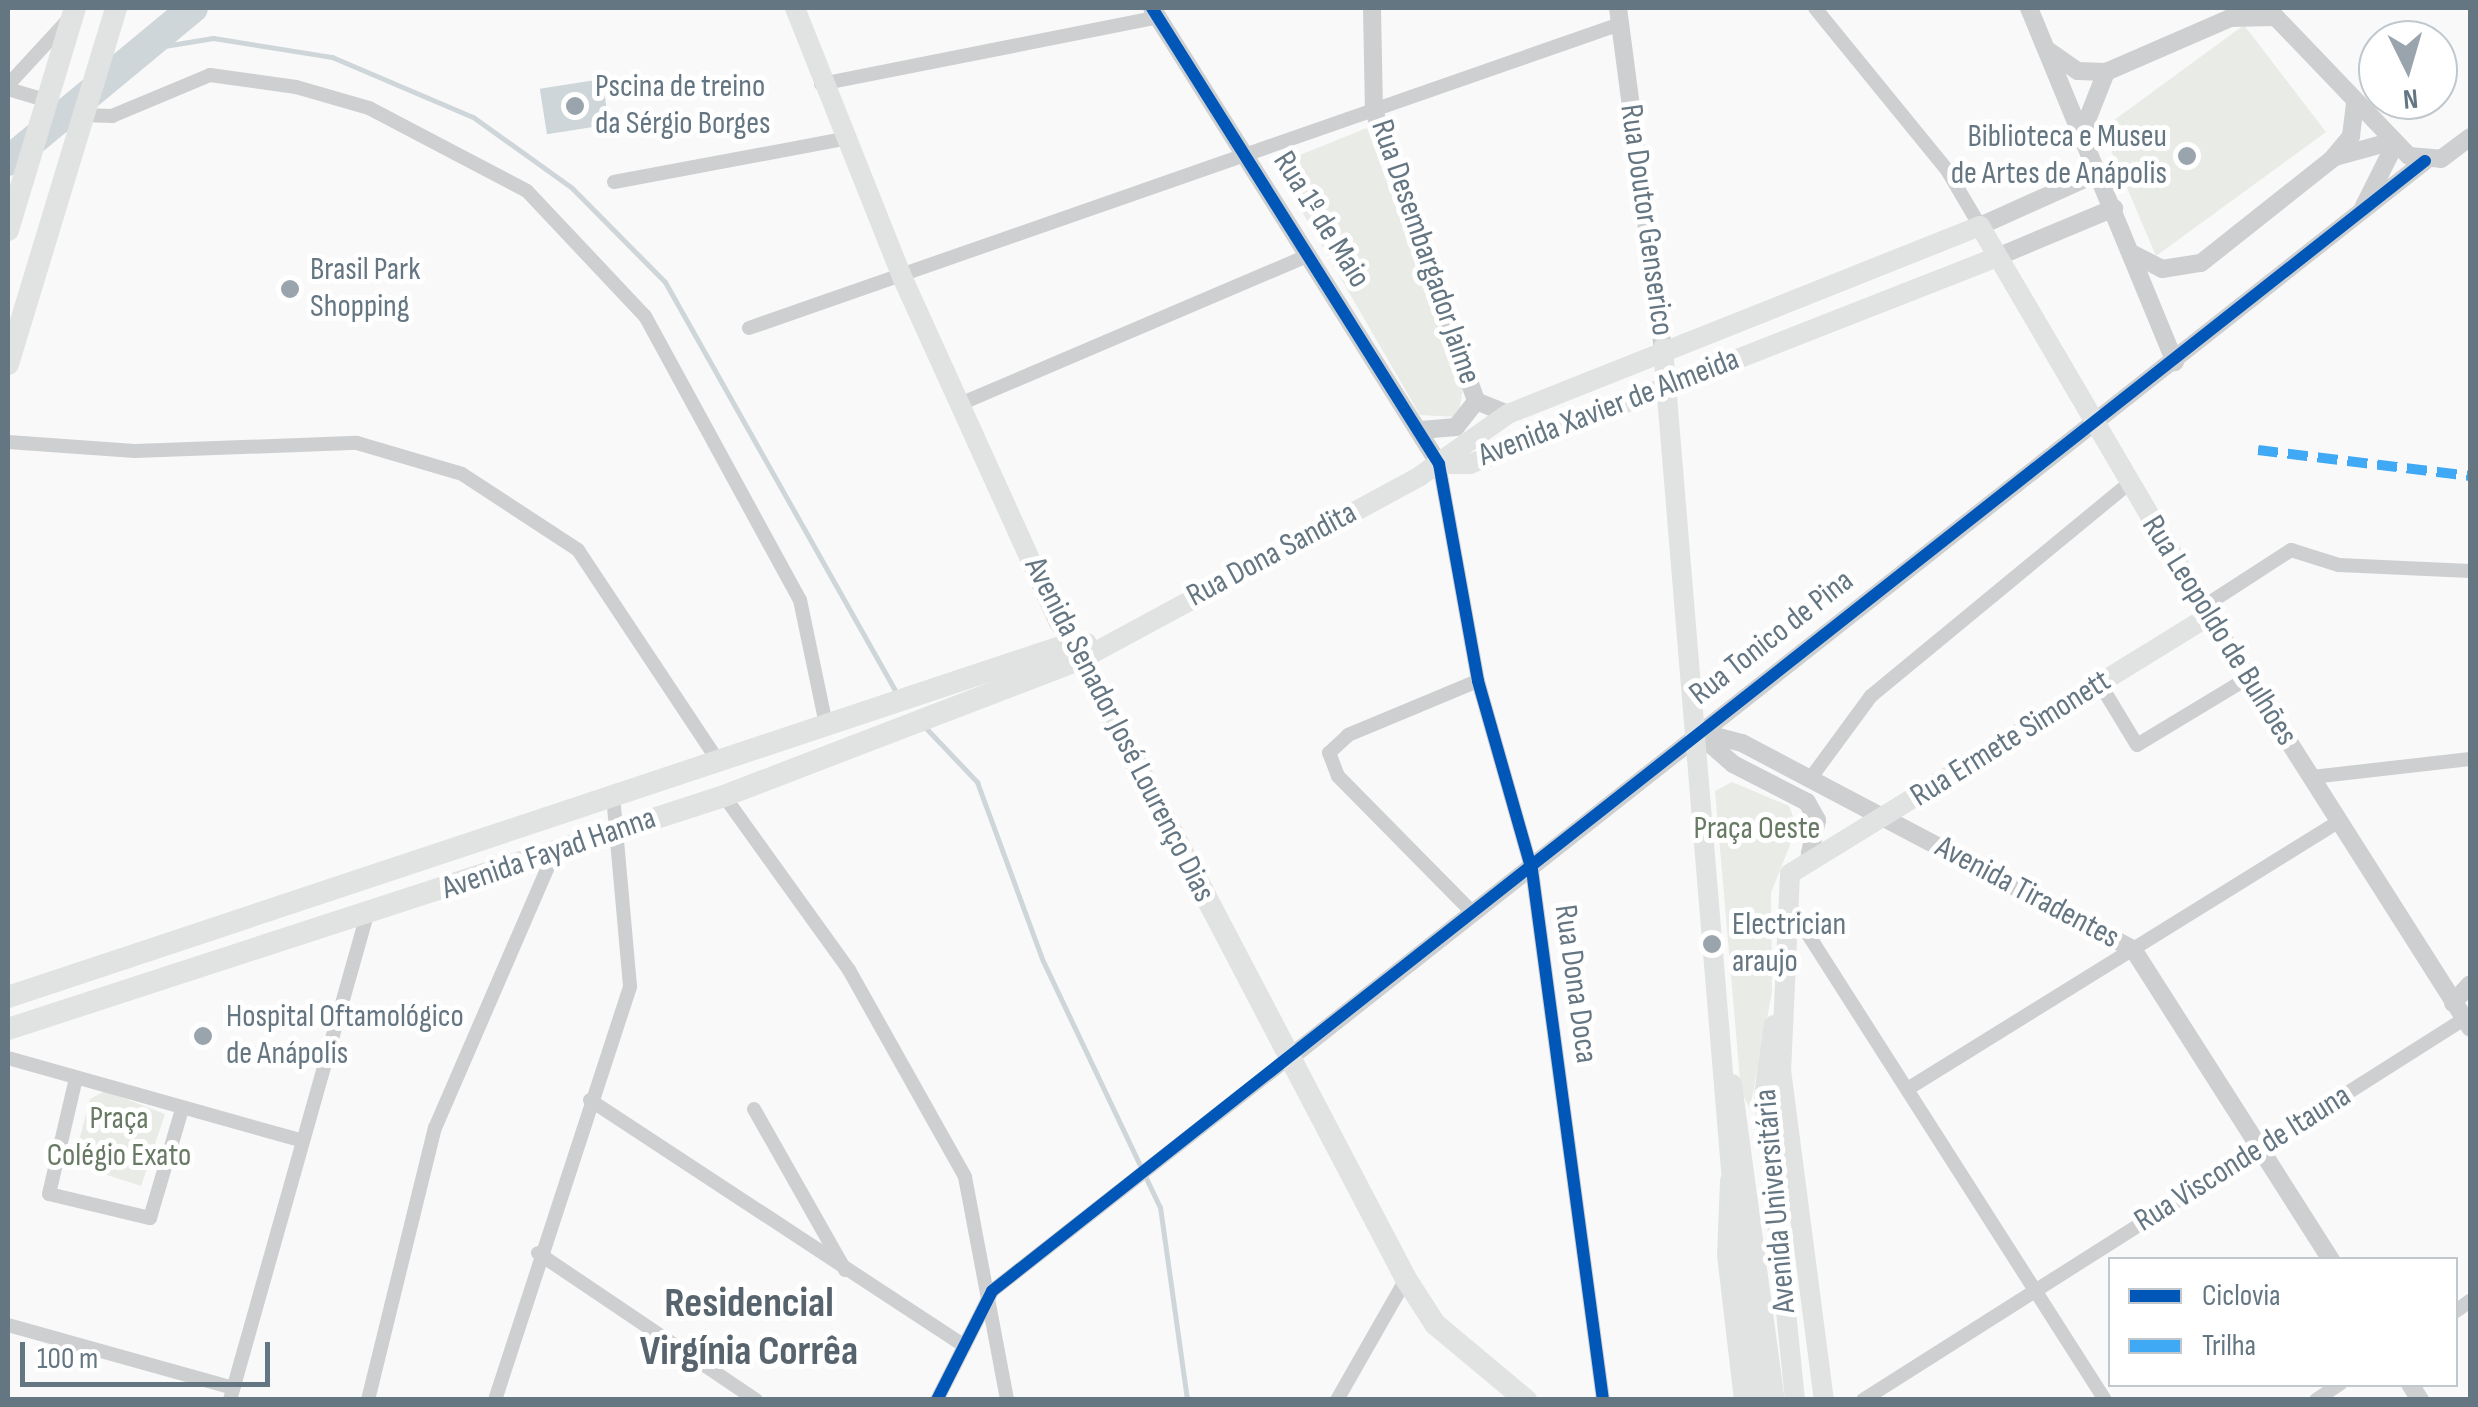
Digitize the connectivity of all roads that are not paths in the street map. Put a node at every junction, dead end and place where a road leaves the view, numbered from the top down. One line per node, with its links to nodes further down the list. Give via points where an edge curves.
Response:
1 (116, 8): 17 (main road)
2 (794, 8): 12 (main road, Avenida Senador José Lourenço Dias)
3 (1372, 8): 16 (street, Rua Desembargador Jaime)
4 (1815, 8): 30 (street, via 1946,170)
5 (2029, 8): 10 (street)
6 (74, 11): 13 (street); 15 (main road)
7 (1155, 12): 12 (street); 22 (street, Rua 1º de Maio)
8 (2271, 12): 11 (street, via 2230,18); 14 (street)
9 (1619, 16): 16 (street); 36 (street, Rua Doutor Genserico)
10 (2042, 40): 11 (street, via 2069,68); 18 (street)
11 (2106, 72): 18 (street)
12 (821, 84): 20 (main road, Avenida Senador José Lourenço Dias)
13 (8, 87): 15 (street)
14 (2355, 104): 21 (street); 23 (street, via 2351,136)
15 (46, 107): 29 (main road)
16 (1374, 111): 22 (street); 40 (street, Rua Desembargador Jaime)
17 (82, 115): 38 (main road); 54 (street, via 143,106 210,75 296,86 385,115 527,191 644,316 800,600)
18 (2082, 133): 25 (street)
19 (2470, 137): 24 (street, Rua Tonico de Pina)
20 (844, 139): 26 (street); 34 (main road, Avenida Senador José Lourenço Dias)
21 (2394, 142): 23 (street); 24 (street); 28 (street, Rua Tonico de Pina)
22 (1249, 156): 32 (street, Rua 1º de Maio); 34 (street)
23 (2332, 159): 31 (street, via 2201,263 2162,269)
24 (2425, 161): 28 (street, Rua Tonico de Pina)
25 (2098, 173): 27 (street); 30 (street, Avenida Xavier de Almeida)
26 (614, 182)
27 (2114, 208): 31 (street); 33 (street, Avenida Xavier de Almeida)
28 (2354, 220): 37 (street, Rua Tonico de Pina)
29 (9, 226)
30 (1980, 226): 33 (main road, Rua Leopoldo de Bulhões); 36 (main road, Avenida Xavier de Almeida)
31 (2133, 254): 37 (street)
32 (1309, 255): 41 (street); 44 (street, Rua 1º de Maio)
33 (1997, 257): 39 (main road, Avenida Xavier de Almeida); 43 (main road, Rua Leopoldo de Bulhões)
34 (903, 279): 35 (street); 41 (main road, Avenida Senador José Lourenço Dias)
35 (749, 328)
36 (1663, 348): 39 (main road, Rua Doutor Genserico); 42 (main road, Avenida Xavier de Almeida)
37 (2175, 362): 43 (street, Rua Tonico de Pina)
38 (8, 364)
39 (1667, 385): 46 (main road, Avenida Xavier de Almeida, via 1470,464); 55 (main road, Rua Doutor Genserico)
40 (1476, 401): 42 (street, Rua Desembargador Jaime); 44 (street, via 1456,427)
41 (960, 404): 50 (main road, Avenida Senador José Lourenço Dias)
42 (1508, 414): 46 (main road, Avenida Xavier de Almeida)
43 (2091, 428): 47 (main road, Rua Leopoldo de Bulhões); 55 (street, Rua Tonico de Pina)
44 (1422, 430): 46 (street, Rua 1º de Maio)
45 (8, 442): 56 (street, via 135,451 357,443 462,474 578,550)
46 (1439, 464): 50 (main road, Rua Dona Sandita, via 1104,644); 52 (street, Rua Dona Doca)
47 (2127, 486): 49 (main road, Rua Leopoldo de Bulhões); 59 (street, via 1871,696)
48 (2470, 571): 49 (street, Rua Ermete Simonett, via 2338,564 2291,550)
49 (2206, 612): 51 (street, Rua Leopoldo de Bulhões); 53 (main road, Rua Ermete Simonett)
50 (1079, 650): 54 (main road, Avenida Fayad Hanna); 61 (main road, Avenida Fayad Hanna, via 935,720); 81 (main road, Avenida Senador José Lourenço Dias)
51 (2248, 678): 53 (street, via 2137,745); 58 (street, Rua Leopoldo de Bulhões)
52 (1478, 681): 67 (street, Rua Dona Doca); 69 (street, via 1348,736 1330,754 1338,776)
53 (2100, 684): 62 (main road, Rua Ermete Simonett)
54 (825, 720): 56 (main road, Avenida Fayad Hanna)
55 (1696, 731): 59 (street, Avenida Tiradentes); 66 (street, via 1732,764 1807,802 1817,820); 67 (street, Rua Tonico de Pina); 79 (main road, Avenida Universitária)
56 (717, 759): 60 (main road, Avenida Fayad Hanna)
57 (2470, 759): 58 (street)
58 (2312, 777): 63 (street, Rua Leopoldo de Bulhões)
59 (1810, 779): 62 (street, Avenida Tiradentes)
60 (613, 795): 64 (street); 71 (main road, Avenida Fayad Hanna)
61 (724, 796): 64 (main road, Avenida Fayad Hanna); 94 (street, via 876,1012 964,1177)
62 (1884, 818): 66 (main road, Rua Ermete Simonett); 72 (street, Avenida Tiradentes)
63 (2338, 822): 72 (street); 77 (street, Rua Leopoldo de Bulhões)
64 (619, 830): 65 (main road, Avenida Fayad Hanna); 84 (street, via 630,986)
65 (554, 853): 70 (main road, Avenida Fayad Hanna); 99 (street, via 436,1128)
66 (1810, 854): 68 (main road, Avenida Universitária, via 1790,874)
67 (1532, 870): 69 (street, Rua Tonico de Pina); 106 (street, Rua Dona Doca)
68 (1784, 898): 76 (main road, Avenida Universitária); 83 (street)
69 (1472, 912): 81 (street, Rua Tonico de Pina)
70 (367, 915): 73 (main road, Avenida Fayad Hanna); 87 (street)
71 (223, 925): 73 (main road); 75 (main road, Avenida Fayad Hanna)
72 (2133, 949): 83 (street); 88 (street, Avenida Tiradentes)
73 (234, 955): 78 (main road, Avenida Fayad Hanna)
74 (2470, 984): 77 (street)
75 (8, 997)
76 (1780, 1004): 110 (main road, Avenida Universitária, via 1764,1095); 111 (main road, Avenida Universitária, via 1791,1166)
77 (2464, 1016): 88 (street, Rua Visconde de Itauna)
78 (8, 1029)
79 (1718, 1042): 89 (main road, Avenida Universitária); 109 (main road, Avenida Universitária, via 1739,1121)
80 (8, 1058): 82 (street)
81 (1288, 1059): 93 (main road, Avenida Senador José Lourenço Dias); 94 (street, Rua Tonico de Pina)
82 (76, 1078): 85 (street); 85 (street, via 49,1194 150,1218)
83 (1909, 1088): 95 (street)
84 (590, 1100): 90 (street); 92 (street)
85 (182, 1109): 87 (street)
86 (754, 1109): 92 (street)
87 (303, 1141): 98 (street)
88 (2260, 1148): 91 (street, Avenida Tiradentes); 95 (street, Rua Visconde de Itauna)
89 (1731, 1181): 107 (main road, via 1728,1256); 108 (main road, Avenida Universitária)
90 (538, 1253): 100 (street); 101 (street)
91 (2329, 1257)
92 (848, 1275): 97 (street)
93 (1406, 1278): 104 (street); 105 (main road, Avenida Senador José Lourenço Dias, via 1434,1324)
94 (992, 1291): 97 (street); 103 (street)
95 (2037, 1291): 112 (street, Rua Visconde de Itauna); 113 (street)
96 (8, 1325): 98 (street)
97 (964, 1346): 102 (street)
98 (232, 1394)
99 (368, 1400)
100 (495, 1400)
101 (756, 1400)
102 (936, 1400)
103 (1006, 1400)
104 (1338, 1400)
105 (1526, 1400)
106 (1603, 1400)
107 (1745, 1400)
108 (1759, 1400)
109 (1775, 1400)
110 (1795, 1400)
111 (1824, 1400)
112 (1862, 1400)
113 (2105, 1400)

